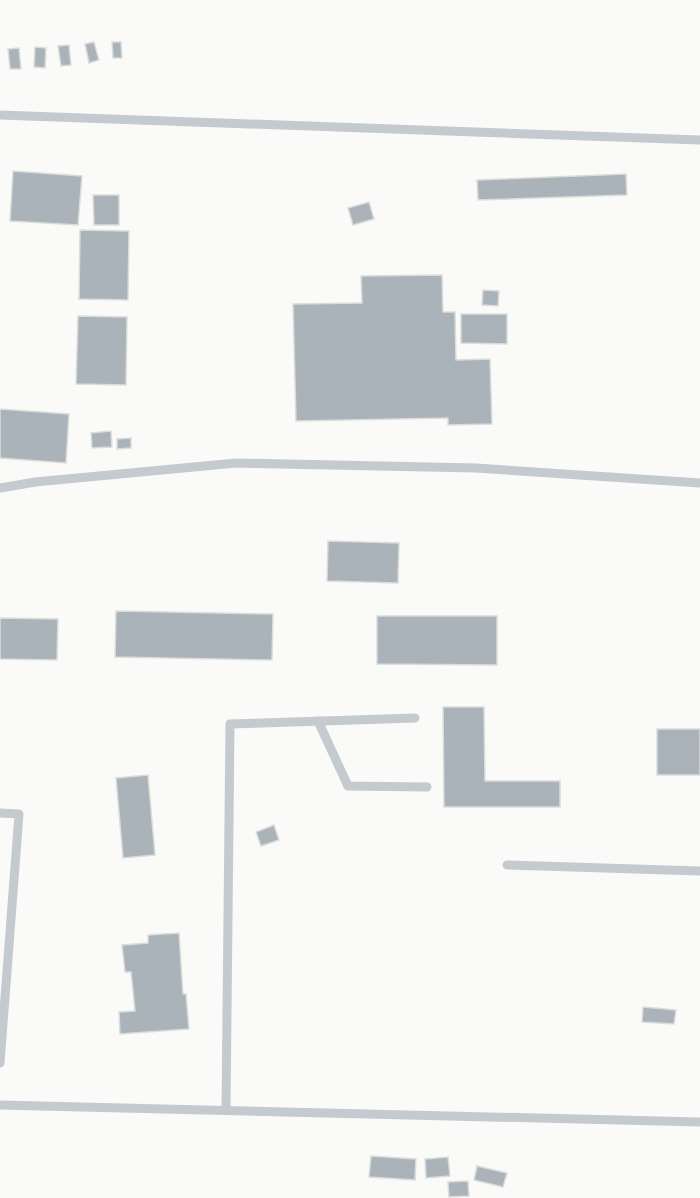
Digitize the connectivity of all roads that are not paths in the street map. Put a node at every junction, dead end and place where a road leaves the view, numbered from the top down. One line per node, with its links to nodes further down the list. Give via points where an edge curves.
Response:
1 (0, 116): 2 (lane)
2 (700, 140)
3 (700, 483): 4 (lane, via 476,468 236,463)
4 (0, 488)
5 (415, 718): 6 (lane)
6 (318, 721): 7 (lane, via 348,786); 13 (lane, via 230,724)
7 (427, 787)
8 (0, 813): 11 (lane, via 19,814)
9 (507, 865): 10 (lane)
10 (700, 871)
11 (0, 1063)
12 (0, 1105): 13 (lane)
13 (226, 1110): 14 (lane)
14 (700, 1122)

